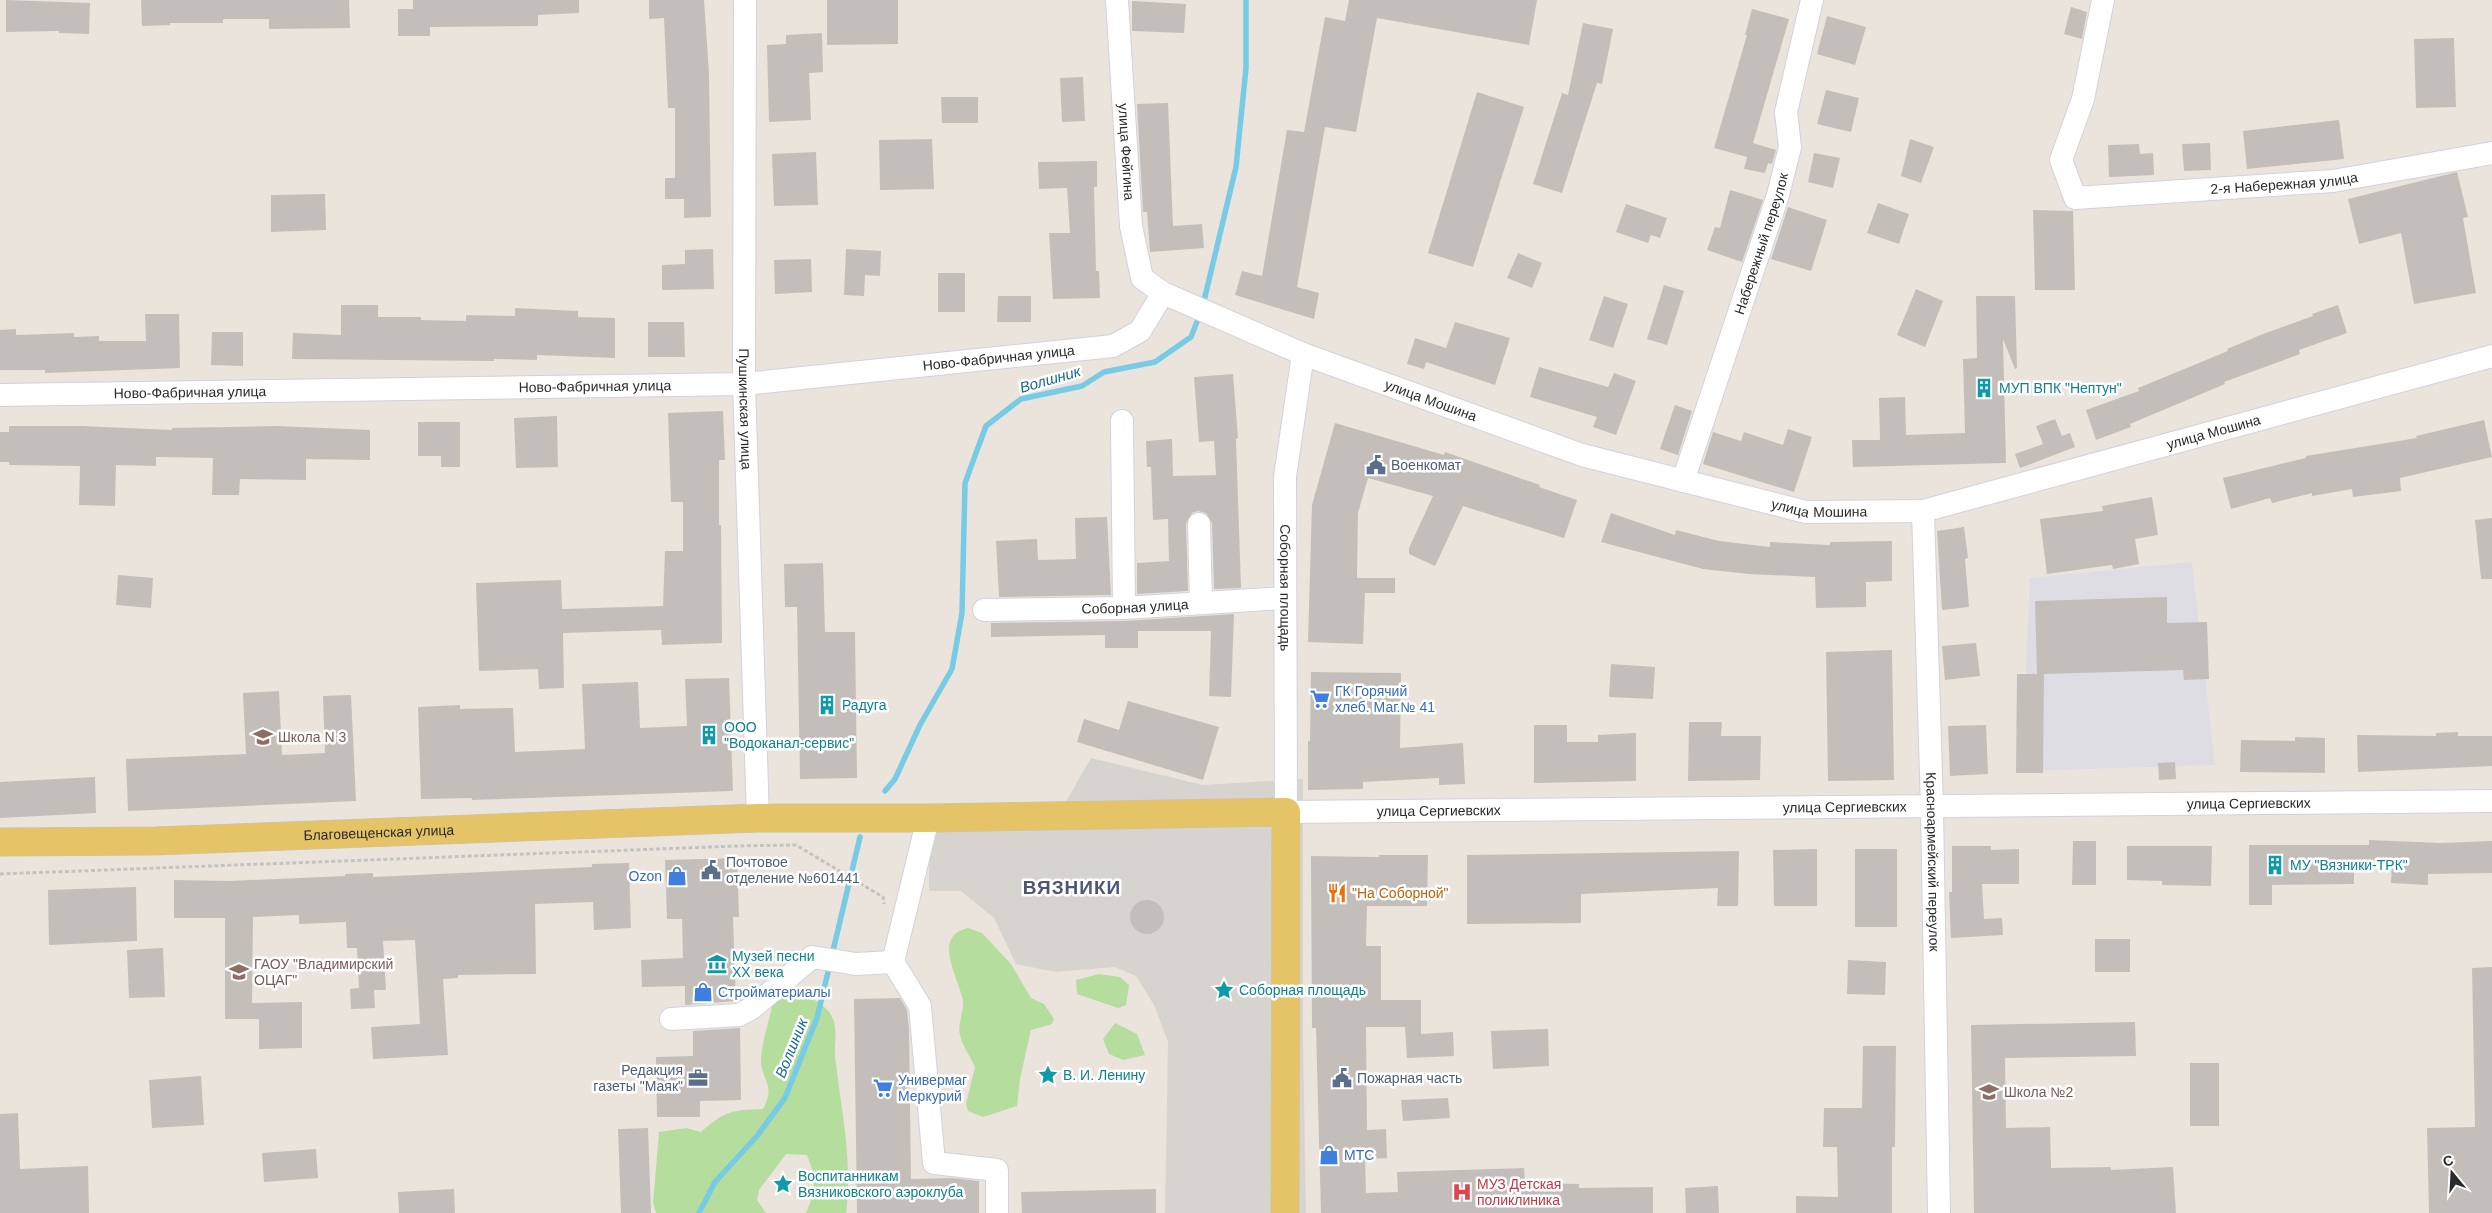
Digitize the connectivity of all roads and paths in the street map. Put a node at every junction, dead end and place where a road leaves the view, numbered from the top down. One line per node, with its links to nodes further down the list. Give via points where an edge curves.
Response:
1 (745, 0): 9 (street, Пушкинская улица)
2 (1117, 0): 6 (street, улица Фейгина, via 1131,226 1142,278)
3 (1812, 0): 12 (street, Набережный переулок, via 1786,112 1790,147 1778,195)
4 (2103, 0): 5 (street, 2-я Набережная улица, via 2083,99 2061,160 2075,198 2333,181)
5 (2492, 153)
6 (1163, 293): 7 (street, улица Мошина); 9 (street, Ново-Фабричная улица, via 1140,331 1113,346)
7 (1303, 354): 12 (street, улица Мошина, via 1582,455); 15 (street, Соборная площадь, via 1285,477)
8 (2492, 356): 13 (street, улица Мошина)
9 (744, 384): 10 (street, Ново-Фабричная улица); 22 (street, Пушкинская улица)
10 (0, 395)
11 (1122, 421): 17 (street)
12 (1683, 481): 13 (street, улица Мошина, via 1806,512)
13 (1923, 511): 20 (street, Красноармейский переулок)
14 (1199, 524): 16 (street)
15 (1285, 598): 16 (street, Соборная улица); 21 (street, Соборная площадь)
16 (1201, 603): 17 (street, Соборная улица)
17 (1124, 608): 18 (street, Соборная улица)
18 (984, 610)
19 (2492, 801): 20 (street, улица Сергиевских)
20 (1932, 808): 21 (street, улица Сергиевских); 31 (street, Красноармейский переулок)
21 (1286, 812): 23 (main road, Благовещенская улица); 30 (main road, Соборная площадь)
22 (758, 818): 23 (main road, Благовещенская улица); 24 (main road, Благовещенская улица, via 155,841)
23 (928, 818): 27 (street)
24 (0, 842)
25 (0, 874): 26 (path, via 796,845)
26 (882, 897)
27 (893, 962): 28 (street, via 856,964 812,957 752,1008 739,1014); 29 (street, via 920,1006 934,1163 998,1170)
28 (671, 1019)
29 (997, 1213)
30 (1285, 1213)
31 (1939, 1213)

